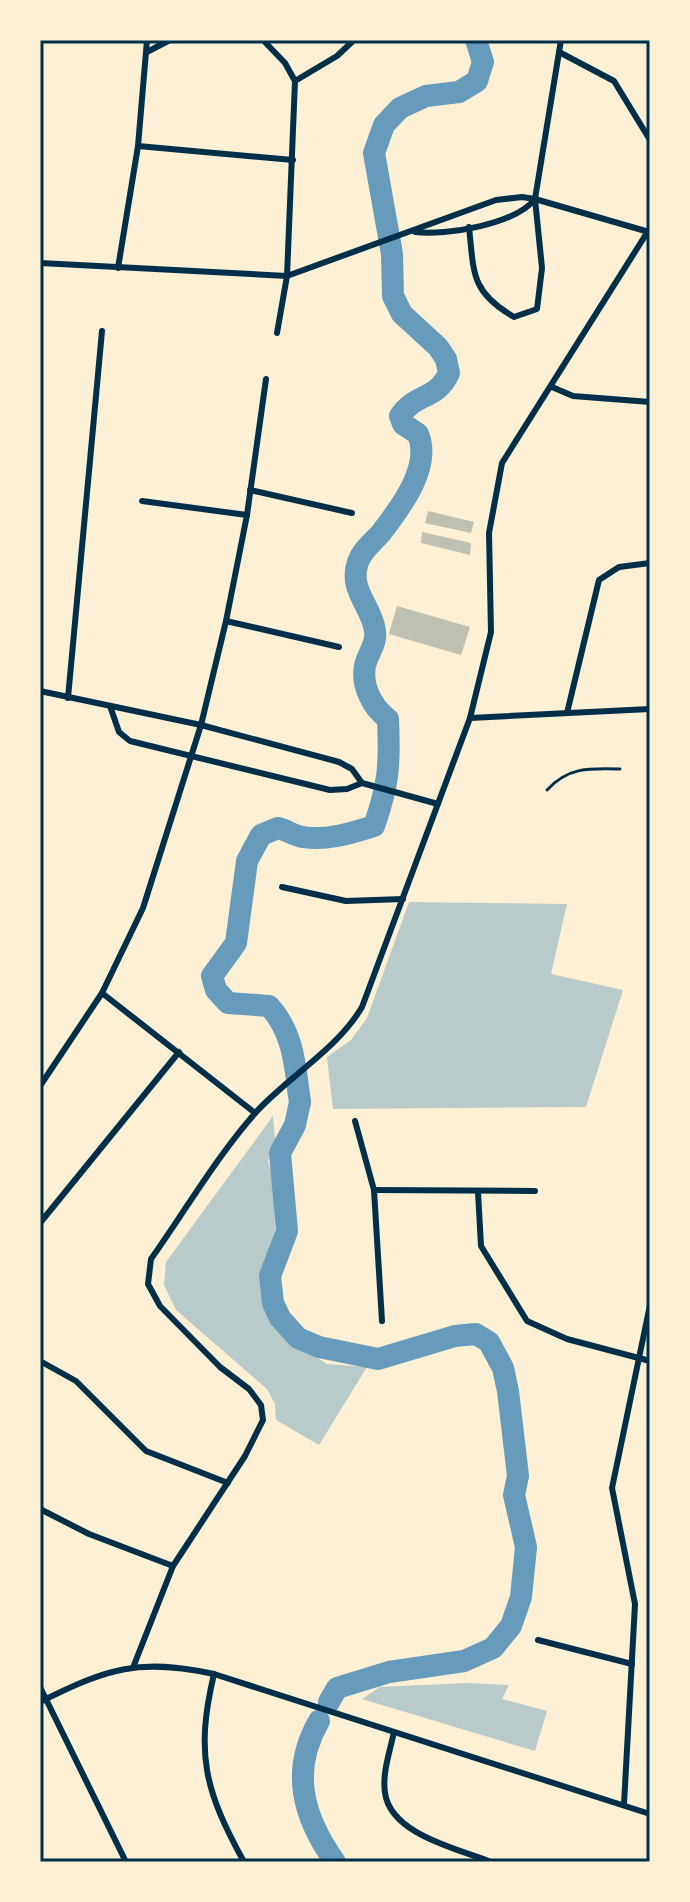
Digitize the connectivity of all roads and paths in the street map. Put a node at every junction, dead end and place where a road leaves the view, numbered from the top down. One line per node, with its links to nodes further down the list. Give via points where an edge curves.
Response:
1 (147, 40): 6 (street)
2 (170, 40): 6 (street)
3 (263, 40): 8 (street)
4 (354, 40): 8 (street)
5 (561, 40): 7 (street)
6 (147, 52): 10 (street)
7 (559, 52): 9 (street, via 614,81); 12 (street)
8 (295, 81): 11 (street)
9 (650, 140)
10 (138, 146): 11 (street); 17 (street)
11 (293, 160): 18 (street)
12 (535, 199): 13 (street, via 526,211); 13 (street, via 542,268 537,309 514,317 489,301 475,282); 14 (street); 15 (street, via 496,200)
13 (469, 227): 15 (street)
14 (649, 230): 22 (street)
15 (414, 232): 18 (street)
16 (40, 263): 17 (street)
17 (118, 268): 18 (street)
18 (287, 276): 20 (street)
19 (102, 331): 32 (street)
20 (277, 333)
21 (266, 379): 24 (street)
22 (552, 387): 23 (street, via 573,396); 36 (street, via 502,463 498,478 489,545 491,632)
23 (650, 402)
24 (250, 490): 26 (street); 27 (street)
25 (142, 501): 27 (street)
26 (352, 513)
27 (247, 515): 29 (street)
28 (650, 563): 35 (street, via 619,567 599,580)
29 (226, 621): 30 (street); 37 (street)
30 (339, 647)
31 (40, 691): 32 (street)
32 (68, 698): 33 (street)
33 (110, 706): 37 (street); 38 (street, via 119,732 130,741)
34 (650, 709): 35 (street)
35 (567, 713): 36 (street)
36 (470, 718): 42 (street)
37 (201, 725): 38 (street); 40 (street, via 339,762)
38 (191, 756): 40 (street, via 330,790); 45 (street, via 143,908)
39 (620, 769): 41 (lane, via 576,770 559,776)
40 (362, 783): 42 (street)
41 (547, 790)
42 (438, 804): 44 (street)
43 (282, 887): 44 (street, via 346,901)
44 (403, 899): 48 (street, via 362,1007 346,1030)
45 (102, 993): 46 (street); 47 (street)
46 (179, 1052): 48 (street); 53 (street)
47 (40, 1086)
48 (255, 1113): 59 (street, via 151,1259 148,1273 160,1306 261,1405 263,1420)
49 (355, 1121): 50 (street)
50 (374, 1190): 52 (street); 55 (street)
51 (535, 1191): 52 (street)
52 (478, 1192): 56 (street, via 481,1246 527,1321)
53 (40, 1223)
54 (650, 1305): 56 (street)
55 (382, 1321)
56 (636, 1359): 58 (street); 64 (street, via 612,1488 635,1604)
57 (40, 1361): 59 (street, via 76,1381 146,1451)
58 (650, 1361)
59 (228, 1483): 62 (street)
60 (43, 1510): 61 (street); 62 (street)
61 (40, 1521)
62 (173, 1566): 65 (street)
63 (538, 1640): 64 (street)
64 (632, 1664): 70 (street)
65 (134, 1665): 66 (street); 68 (street)
66 (214, 1674): 69 (street); 73 (street, via 205,1714 204,1759 215,1810)
67 (40, 1687): 68 (street)
68 (42, 1700): 72 (street)
69 (394, 1732): 70 (street); 74 (street, via 384,1777 385,1797 394,1815 412,1830)
70 (624, 1804): 71 (street)
71 (650, 1814)
72 (126, 1862)
73 (244, 1862)
74 (491, 1862)

